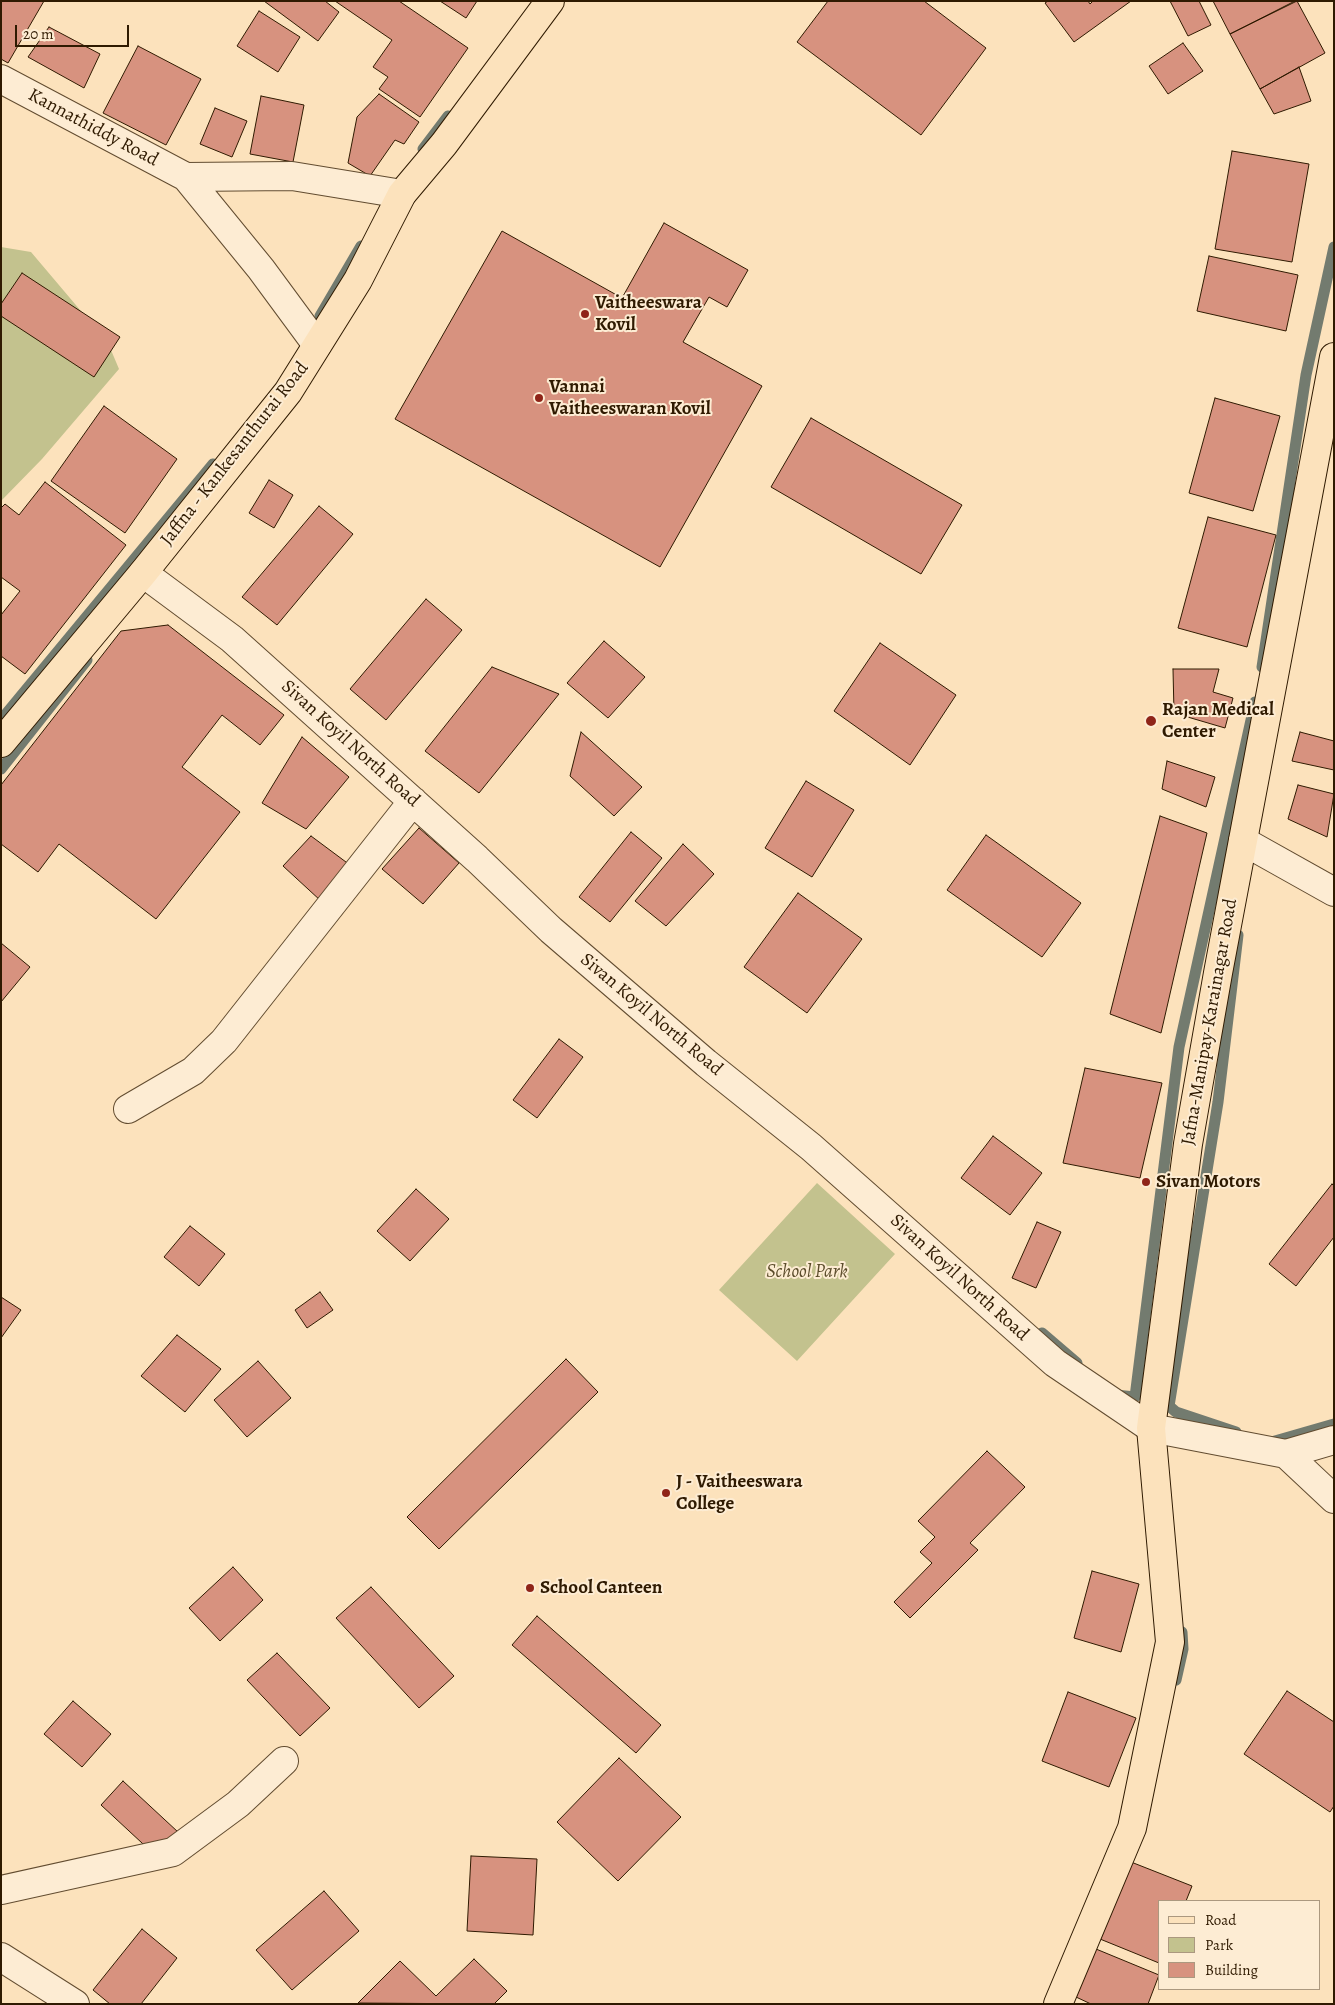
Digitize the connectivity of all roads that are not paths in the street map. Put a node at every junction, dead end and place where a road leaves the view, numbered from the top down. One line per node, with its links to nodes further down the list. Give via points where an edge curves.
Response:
1 (550, 1): 4 (main road, Jaffna - Kankesanthurai Road, via 444,144)
2 (1, 79): 3 (street, Kannathiddy Road)
3 (186, 177): 4 (street, via 292,176); 5 (street, via 261,269)
4 (402, 194): 5 (main road, Jaffna - Kankesanthurai Road, via 358,280)
5 (317, 345): 7 (main road, Jaffna - Kankesanthurai Road, via 288,392)
6 (1334, 356): 10 (main road, Jafna-Manipay-Karainagar Road)
7 (153, 580): 8 (main road, Jaffna - Kankesanthurai Road); 9 (street, Sivan Koyil North Road, via 232,638)
8 (1, 743)
9 (413, 801): 12 (street, via 224,1041 193,1071); 13 (street, Sivan Koyil North Road, via 550,930 706,1063 811,1146 1055,1363)
10 (1243, 841): 11 (street); 13 (main road, Jafna-Manipay-Karainagar Road, via 1188,1144)
11 (1334, 892)
12 (128, 1109)
13 (1151, 1428): 15 (street); 21 (main road, Jafna-Manipay-Karainagar Road, via 1170,1642 1132,1828)
14 (1334, 1440): 15 (street)
15 (1286, 1454): 16 (street)
16 (1334, 1499)
17 (284, 1761): 18 (street, via 238,1804 173,1852)
18 (1, 1890)
19 (1, 1957): 20 (street)
20 (75, 2004)
21 (1058, 2004)

